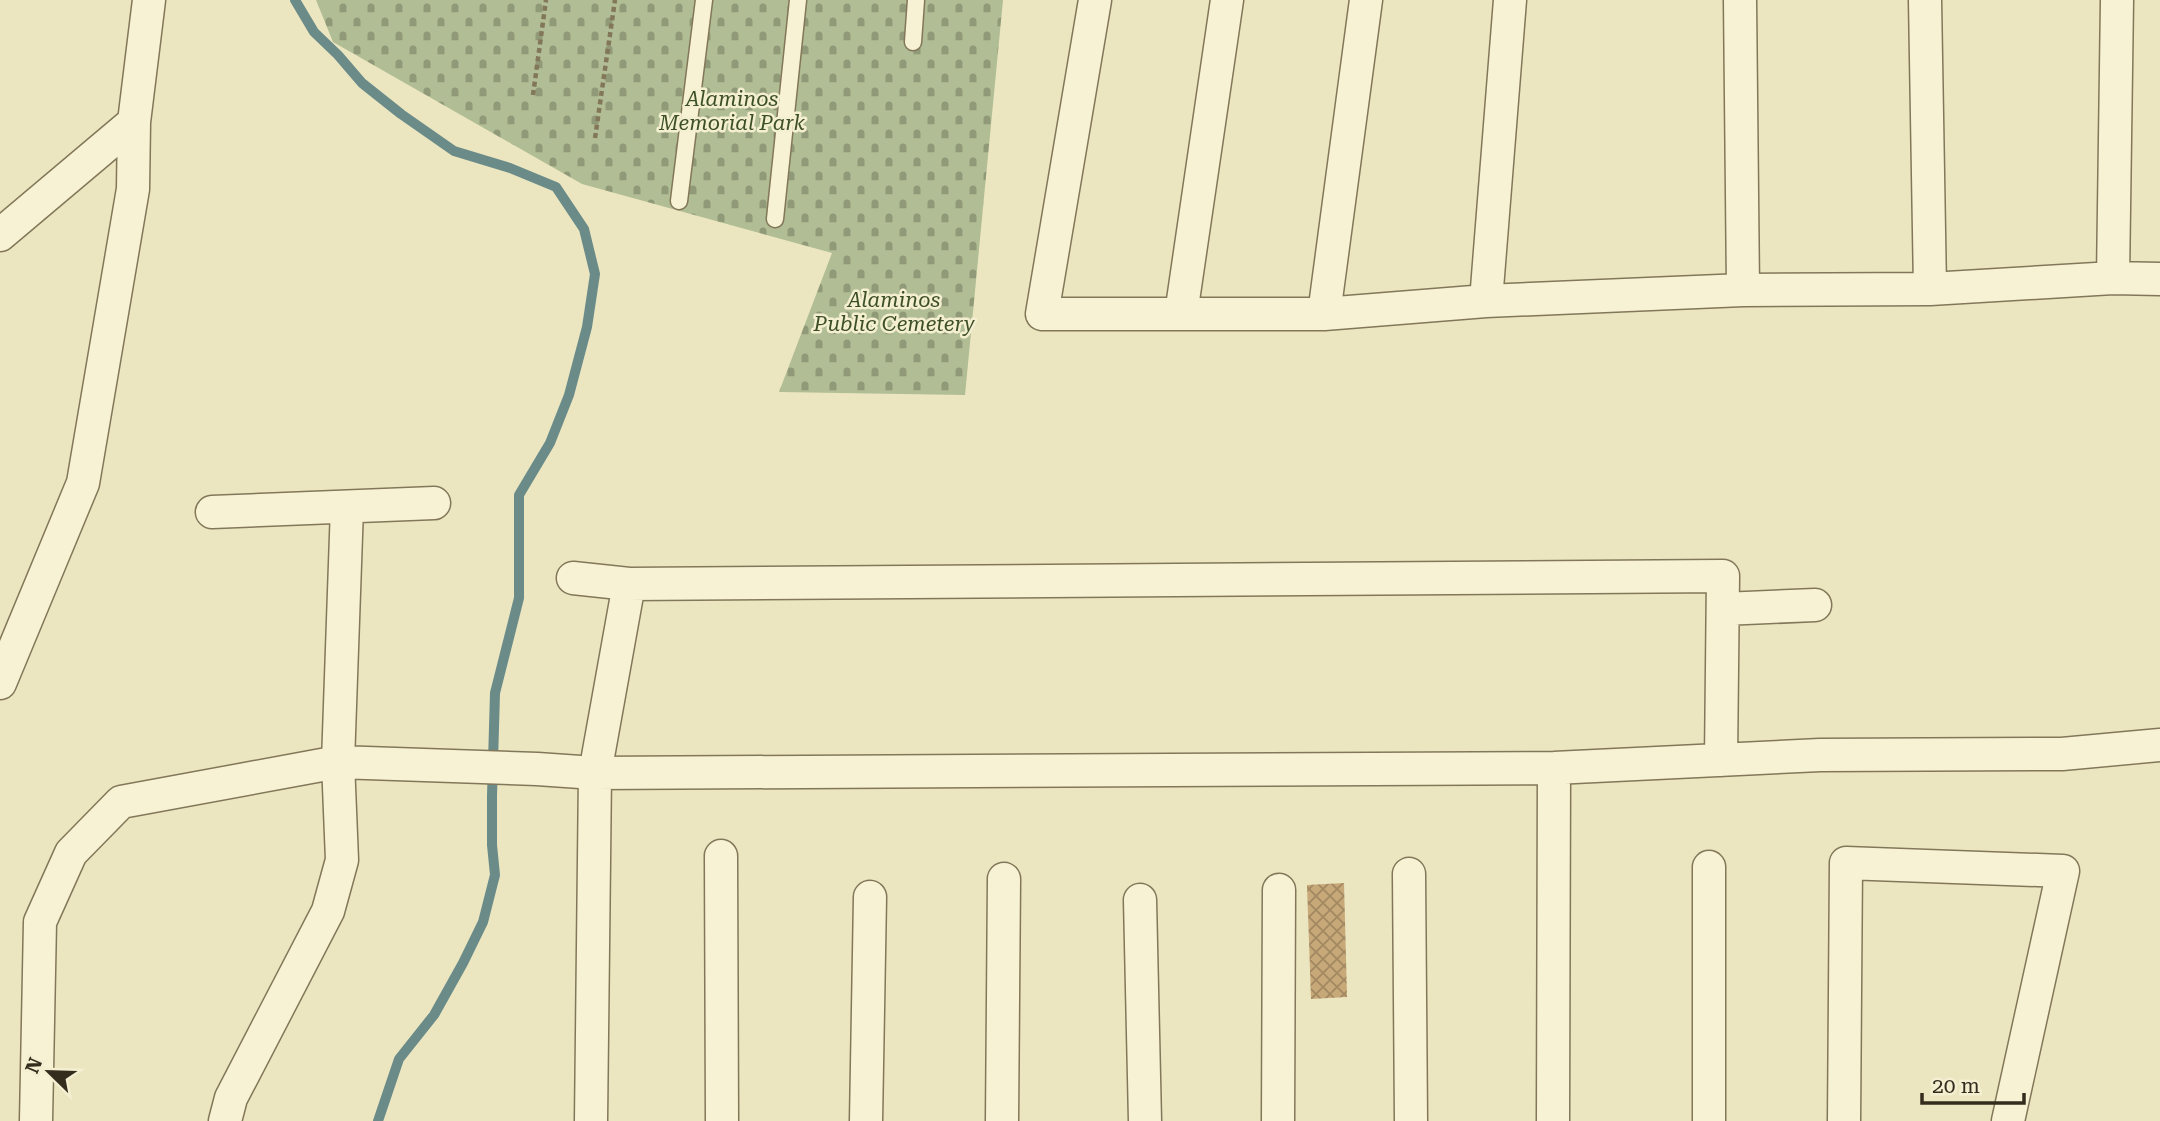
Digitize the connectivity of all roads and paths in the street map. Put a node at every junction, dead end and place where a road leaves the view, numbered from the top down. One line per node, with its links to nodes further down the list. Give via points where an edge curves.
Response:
1 (149, 0): 16 (street)
2 (546, 0): 15 (path)
3 (615, 0): 17 (path)
4 (704, 0): 18 (lane)
5 (799, 0): 19 (lane)
6 (916, 0): 14 (lane)
7 (1095, 0): 26 (street, via 1042,314)
8 (1227, 0): 26 (street)
9 (1366, 0): 27 (street)
10 (1510, 0): 25 (street)
11 (1740, 0): 24 (street)
12 (1925, 0): 23 (street)
13 (2118, 0): 21 (street)
14 (912, 42)
15 (533, 95)
16 (134, 122): 20 (street); 35 (street, via 133,188 83,483)
17 (595, 138)
18 (678, 201)
19 (775, 219)
20 (0, 235)
21 (2113, 278): 22 (street); 23 (street)
22 (2160, 279)
23 (1930, 289): 24 (street)
24 (1743, 290): 25 (street)
25 (1486, 301): 27 (street)
26 (1181, 314): 27 (street)
27 (1324, 314)
28 (434, 503): 29 (street)
29 (347, 507): 30 (street); 38 (street)
30 (212, 512)
31 (573, 578): 32 (street)
32 (629, 584): 34 (street, via 1723,576); 40 (street)
33 (1815, 606): 34 (street)
34 (1723, 609): 37 (street)
35 (0, 683)
36 (2160, 746): 37 (street, via 2062,754)
37 (1721, 760): 39 (street)
38 (338, 762): 40 (street); 48 (street, via 121,802 71,853 40,922); 49 (street, via 342,860 328,911 231,1098)
39 (1554, 768): 40 (street); 57 (street)
40 (595, 774): 50 (street)
41 (721, 856): 51 (street)
42 (1709, 867): 58 (street)
43 (1409, 874): 56 (street)
44 (1004, 879): 53 (street)
45 (1279, 890): 55 (street)
46 (870, 897): 52 (street)
47 (1140, 900): 54 (street)
48 (36, 1121)
49 (225, 1121)
50 (591, 1121)
51 (722, 1121)
52 (866, 1121)
53 (1002, 1121)
54 (1145, 1121)
55 (1278, 1121)
56 (1411, 1121)
57 (1553, 1121)
58 (1709, 1121)
59 (1844, 1121): 60 (street, via 1846,863 2063,870)
60 (2008, 1121)

